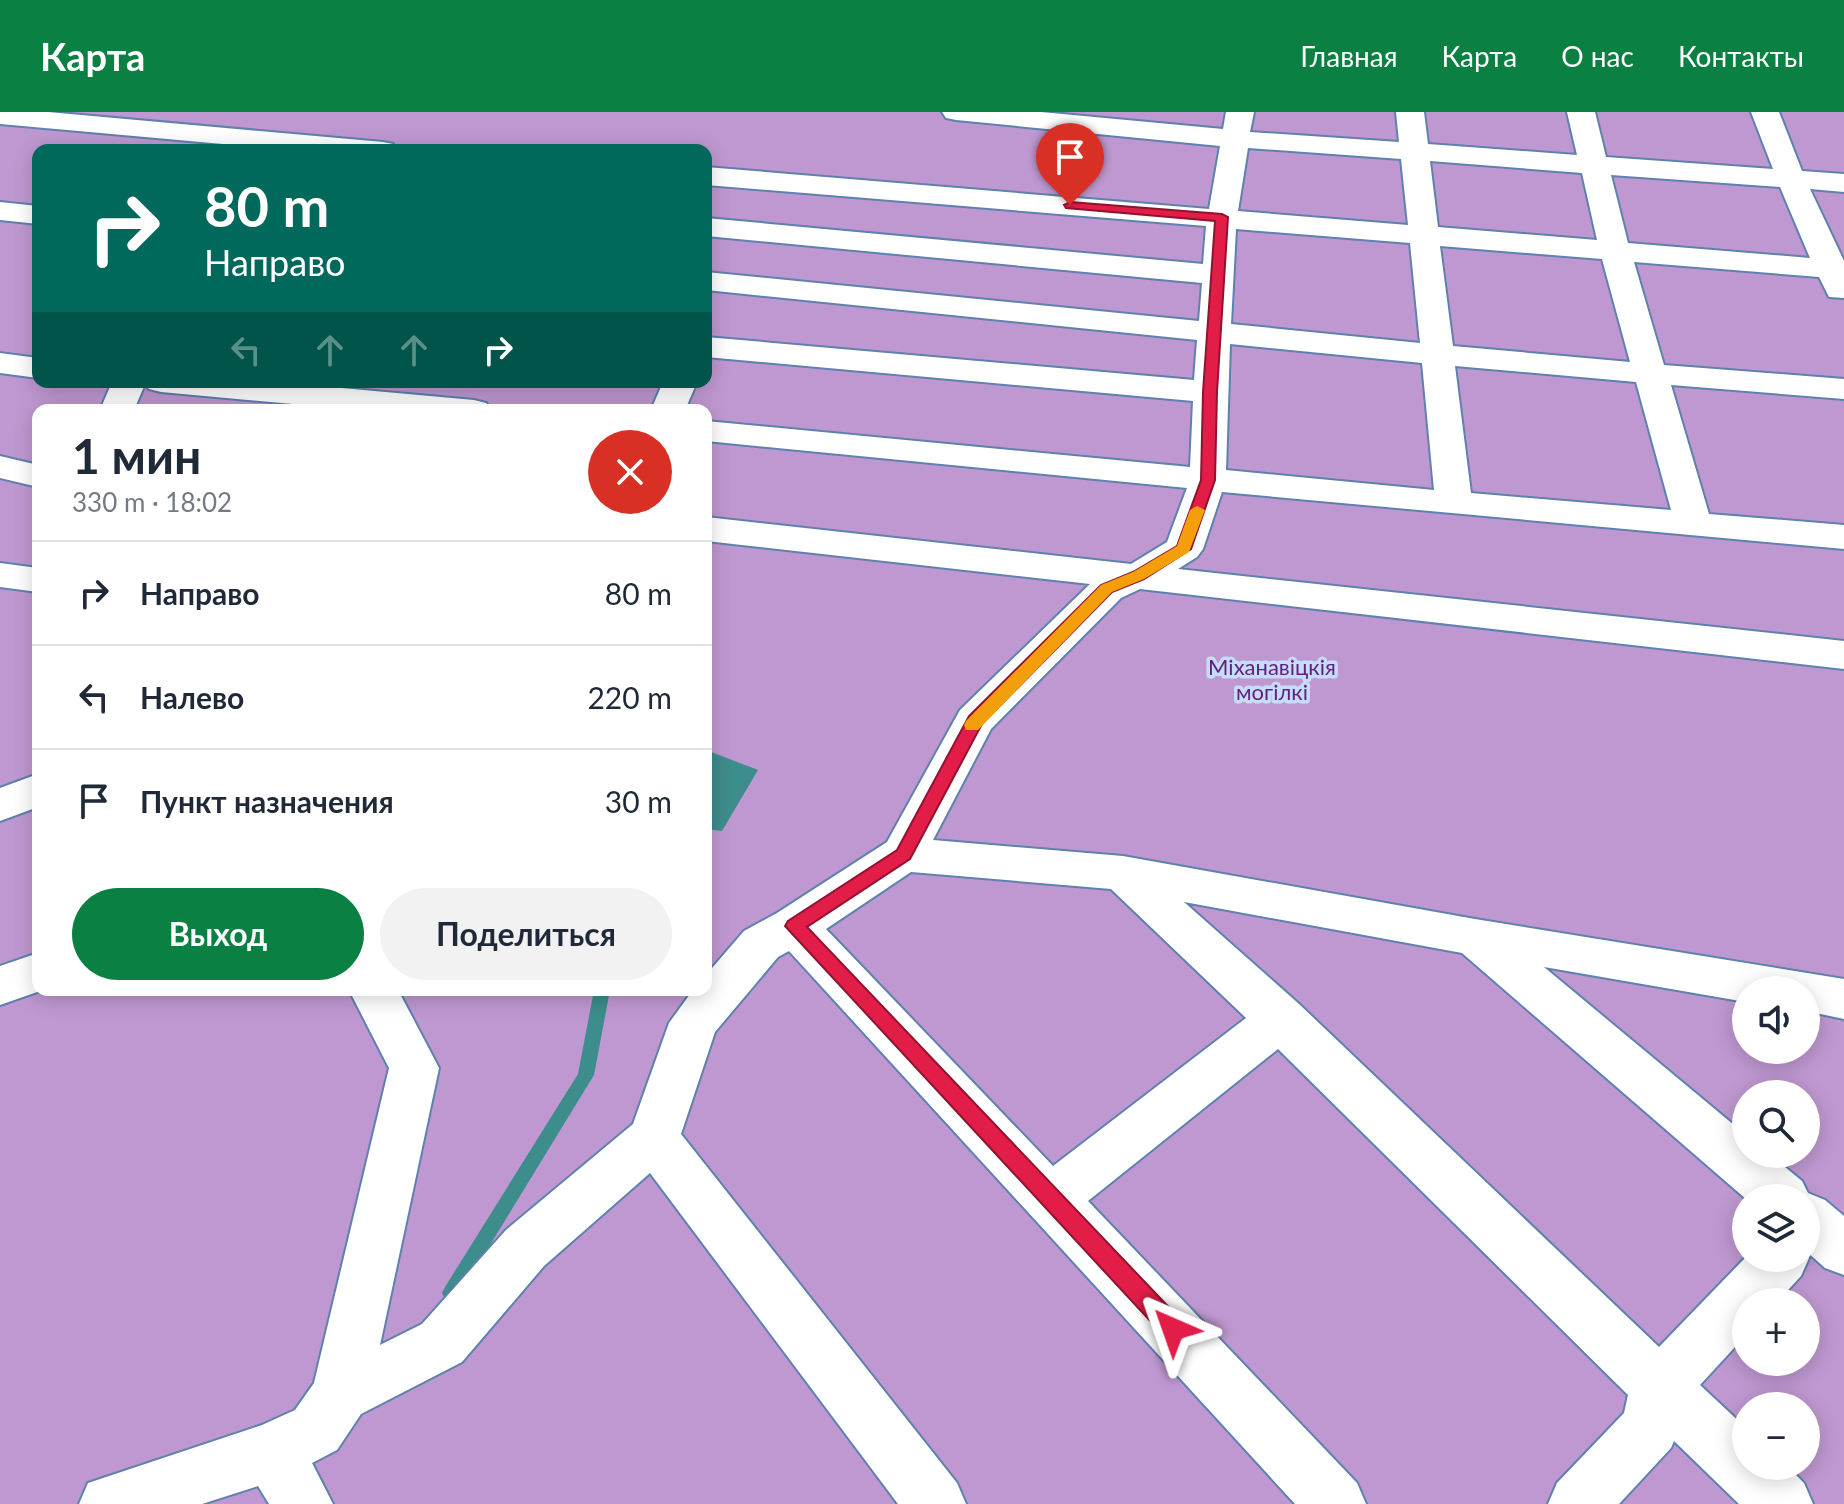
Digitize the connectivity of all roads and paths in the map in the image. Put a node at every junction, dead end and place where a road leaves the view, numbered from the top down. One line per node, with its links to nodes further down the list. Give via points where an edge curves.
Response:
1 (956, 112): 7 (lane)
2 (1410, 112): 10 (lane)
3 (1581, 112): 11 (lane)
4 (1765, 112): 13 (lane)
5 (0, 116): 8 (lane)
6 (360, 123): 9 (lane)
7 (1238, 125): 10 (lane); 17 (lane)
8 (295, 144)
9 (341, 144)
10 (1413, 152): 11 (lane); 19 (lane)
11 (1593, 163): 13 (lane); 20 (lane)
12 (712, 176): 17 (lane)
13 (1791, 179): 14 (lane); 21 (lane)
14 (1844, 183)
15 (0, 211): 16 (lane)
16 (32, 214)
17 (1222, 217): 19 (lane); 22 (lane)
18 (712, 228): 22 (lane)
19 (1425, 236): 20 (lane); 27 (lane)
20 (1615, 250): 21 (lane); 30 (lane)
21 (1838, 269): 24 (lane)
22 (1217, 275): 25 (lane)
23 (713, 291): 25 (lane)
24 (1844, 300)
25 (1213, 334): 27 (lane); 33 (lane)
26 (712, 348): 33 (lane)
27 (1435, 353): 30 (lane); 39 (lane)
28 (0, 363): 29 (lane)
29 (32, 367)
30 (1650, 375): 32 (lane); 40 (lane)
31 (228, 388): 34 (lane)
32 (1844, 389)
33 (1210, 392): 38 (lane)
34 (407, 404)
35 (712, 432): 38 (lane)
36 (0, 467): 37 (lane)
37 (32, 475)
38 (1208, 480): 39 (lane); 44 (lane, via 1184,549)
39 (1454, 503): 40 (lane)
40 (1693, 523): 42 (lane)
41 (712, 530): 44 (lane)
42 (1844, 537)
43 (0, 575): 45 (lane)
44 (1138, 576): 46 (lane); 49 (lane, via 1107,589 975,720)
45 (32, 579)
46 (1844, 655)
47 (32, 792): 48 (lane)
48 (0, 805)
49 (903, 854): 50 (lane); 51 (lane)
50 (1123, 873): 52 (lane); 59 (lane)
51 (794, 926): 60 (lane, via 761,944 694,1023); 62 (lane)
52 (1475, 937): 54 (lane); 61 (lane)
53 (32, 974): 55 (lane)
54 (1732, 980)
55 (0, 986)
56 (1820, 995): 58 (lane)
57 (376, 996): 65 (lane, via 414,1068)
58 (1844, 999)
59 (1282, 1018): 62 (lane); 64 (lane)
60 (654, 1138): 65 (lane, via 525,1248 442,1343); 69 (lane)
61 (1754, 1184)
62 (1052, 1198): 70 (lane)
63 (1767, 1272): 64 (lane)
64 (1659, 1387): 71 (lane, via 1650,1428); 72 (lane)
65 (340, 1394): 66 (lane, via 316,1430)
66 (271, 1452): 67 (lane); 68 (lane)
67 (109, 1504)
68 (303, 1504)
69 (936, 1504)
70 (1336, 1504)
71 (1578, 1504)
72 (1783, 1504)

